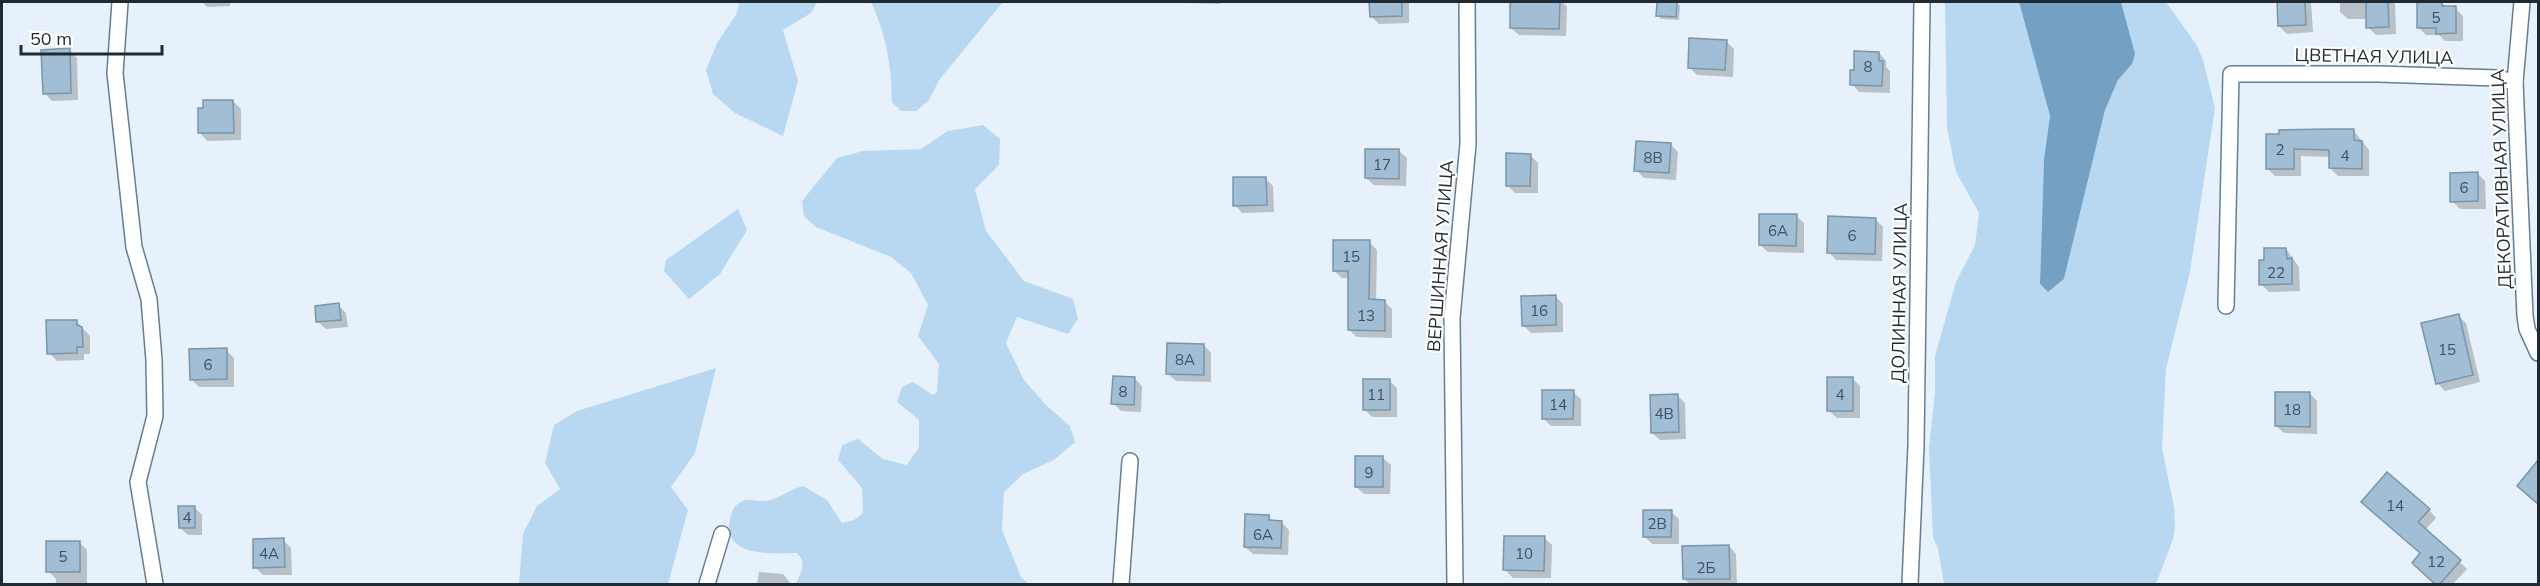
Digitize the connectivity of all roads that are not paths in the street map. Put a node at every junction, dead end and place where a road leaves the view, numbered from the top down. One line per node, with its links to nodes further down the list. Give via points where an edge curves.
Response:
1 (120, 2): 10 (street, via 115,73 134,247 149,299 154,360 155,416 138,482)
2 (1467, 2): 13 (street, ВЕРШИННАЯ УЛИЦА, via 1468,144 1452,318)
3 (1922, 2): 14 (street, ДОЛИННАЯ УЛИЦА, via 1916,446)
4 (2522, 2): 5 (street, ДЕКОРАТИВНАЯ УЛИЦА)
5 (2515, 82): 6 (street, ЦВЕТНАЯ УЛИЦА, via 2391,75 2231,74); 7 (street, ДЕКОРАТИВНАЯ УЛИЦА, via 2525,316)
6 (2226, 306)
7 (2538, 353)
8 (1130, 461): 12 (street)
9 (722, 534): 11 (street)
10 (155, 585)
11 (707, 585)
12 (1121, 585)
13 (1455, 585)
14 (1910, 585)

